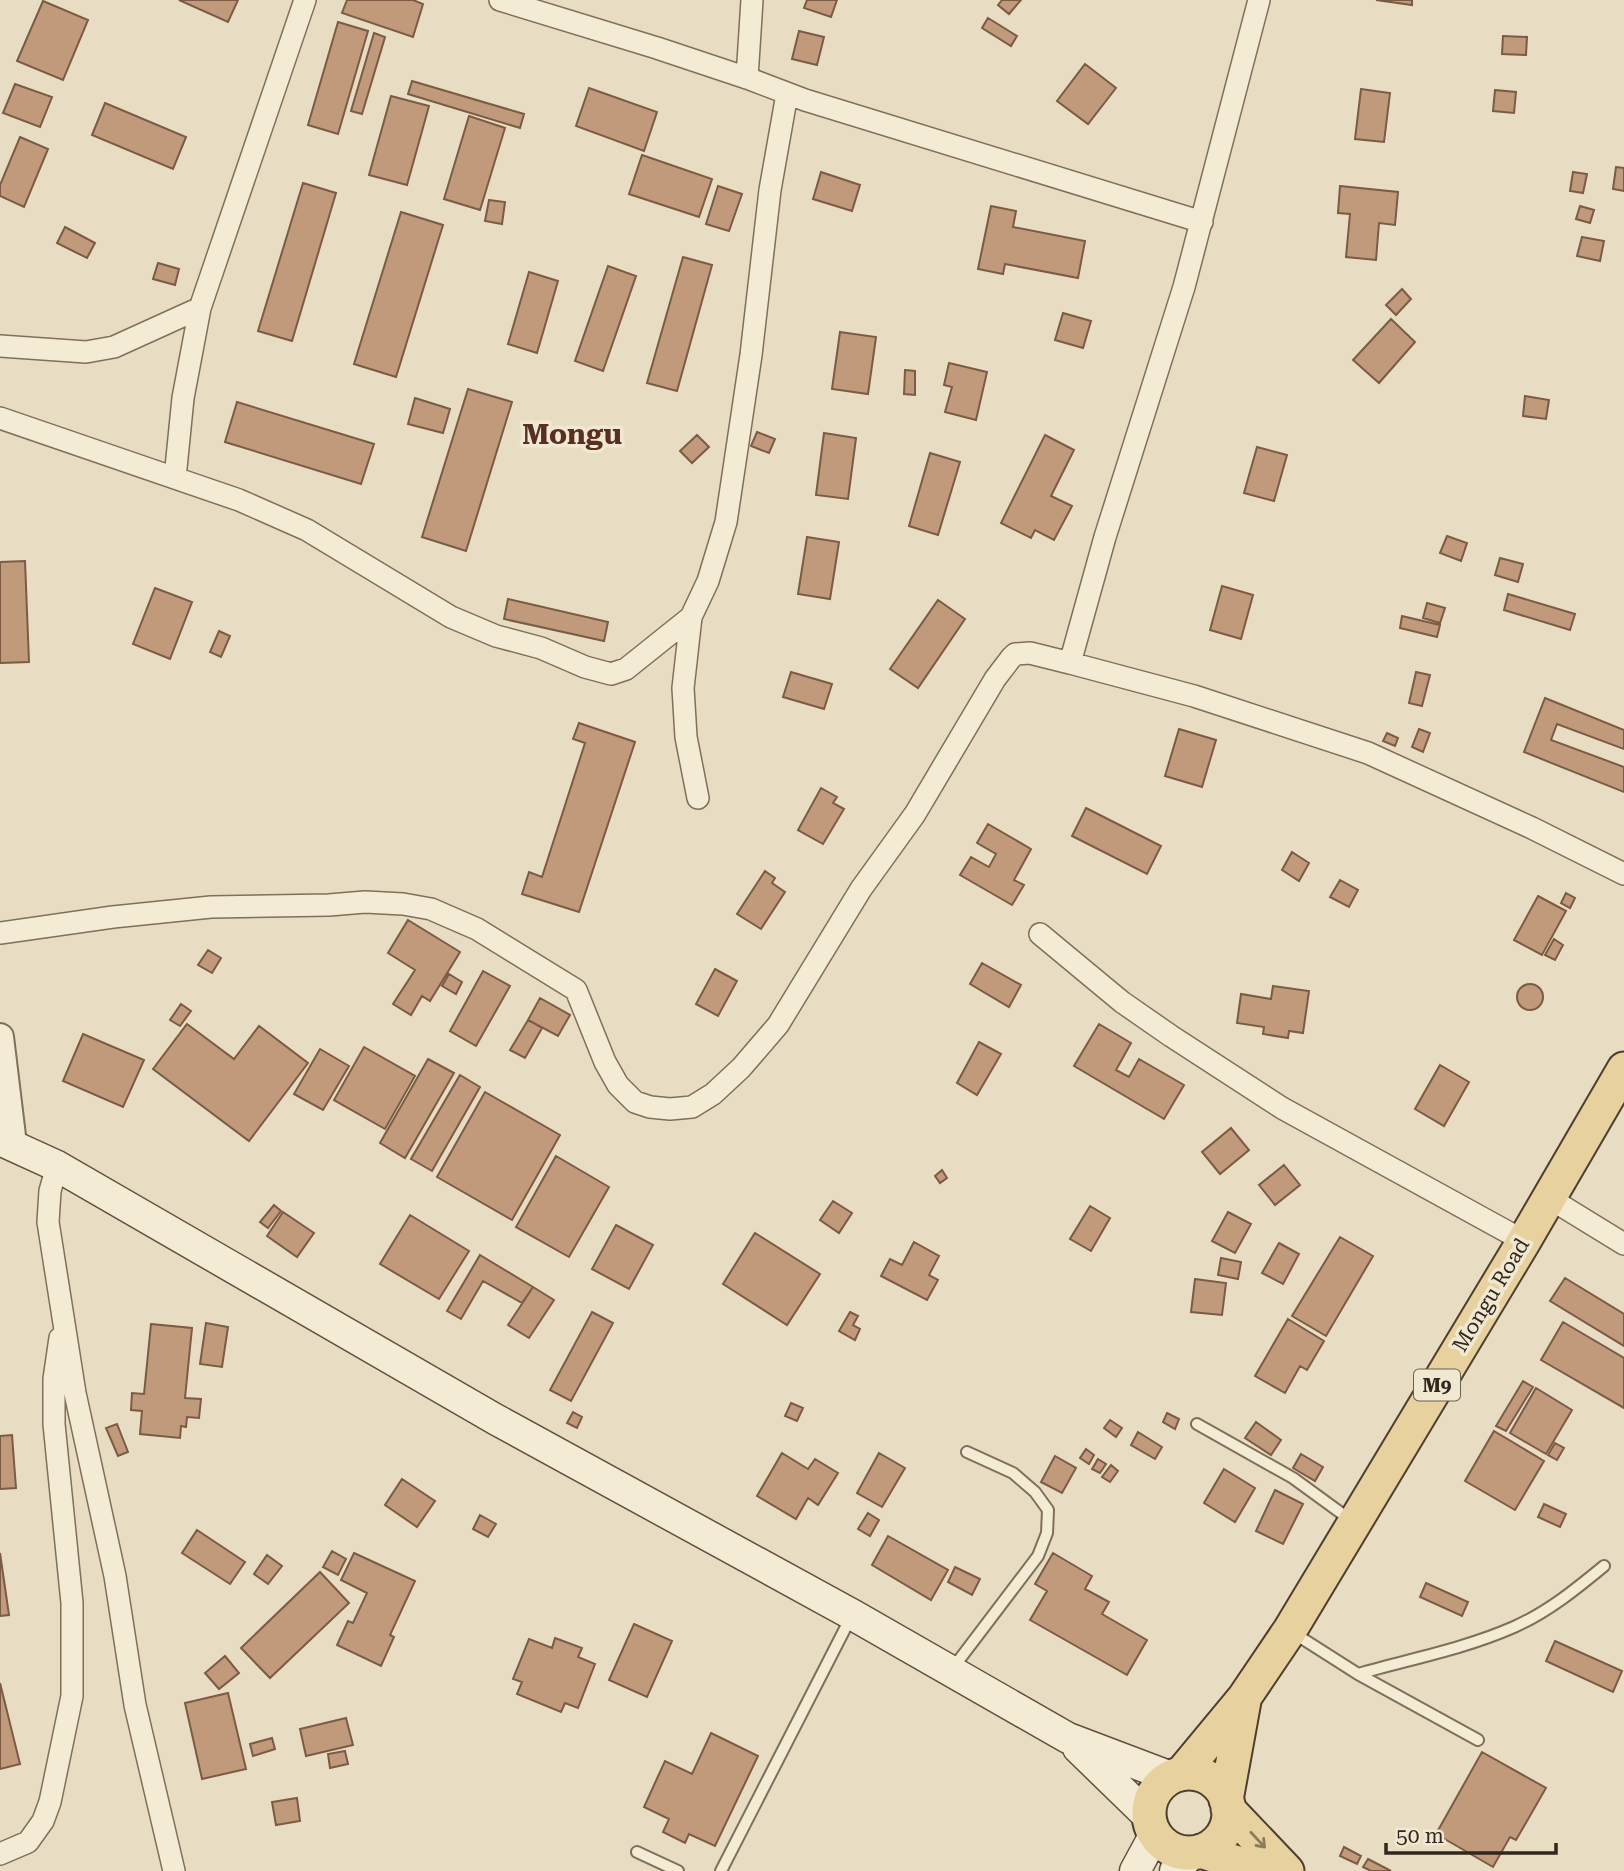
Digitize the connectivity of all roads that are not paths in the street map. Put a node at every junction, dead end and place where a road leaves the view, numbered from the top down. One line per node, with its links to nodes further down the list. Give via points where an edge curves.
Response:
1 (305, 0): 8 (street)
2 (500, 0): 5 (street)
3 (751, 0): 5 (street)
4 (1259, 0): 7 (street)
5 (747, 78): 6 (street)
6 (787, 94): 7 (street); 12 (street, via 726,522 708,581)
7 (1202, 222): 13 (street)
8 (201, 308): 9 (street, via 104,349 86,352); 11 (street, via 183,398)
9 (0, 346)
10 (0, 418): 11 (street)
11 (176, 478): 12 (street, via 307,530 451,617 585,667 611,674 626,668)
12 (691, 617): 14 (street, via 683,688 686,737)
13 (1070, 663): 15 (street, via 1194,696 1368,753); 16 (street, via 1030,653 1010,658 778,1025 741,1068 692,1107 660,1108 635,1102 605,1062 576,990 477,929 431,909 365,902 211,907)
14 (698, 798)
15 (1624, 874)
16 (0, 933)
17 (1040, 934): 23 (street, via 1122,1002 1282,1108)
18 (0, 1037): 20 (street)
19 (1624, 1069): 22 (main road, Mongu Road / M9)
20 (7, 1142): 21 (main road)
21 (57, 1166): 25 (street, via 48,1222); 30 (main road, via 495,1419)
22 (1549, 1198): 23 (main road, Mongu Road / M9); 24 (street)
23 (1524, 1241): 28 (main road, Mongu Road / M9)
24 (1624, 1244)
25 (64, 1322): 40 (street, via 135,1705); 42 (street, via 57,1352 54,1424 72,1603 72,1696 43,1821 28,1842)
26 (1197, 1424): 28 (lane, via 1293,1478)
27 (967, 1452): 32 (lane, via 1013,1473 1035,1492 1048,1510 1047,1533 1038,1556)
28 (1354, 1522): 31 (main road, Mongu Road / M9)
29 (1604, 1566): 33 (lane, via 1562,1600 1516,1626 1473,1643)
30 (853, 1615): 32 (main road); 47 (lane)
31 (1290, 1630): 33 (lane); 34 (main road, Mongu Road / M9)
32 (951, 1670): 35 (main road)
33 (1358, 1674): 36 (lane)
34 (1244, 1698): 37 (main road, Mongu Road / M9); 38 (main road, Mongu Road / M9)
35 (1068, 1738): 37 (main road); 39 (main road)
36 (1478, 1740)
37 (1176, 1775): 38 (main road, via 1209,1778); 39 (main road, via 1152,1798)
38 (1227, 1804): 43 (main road, via 1222,1834); 50 (main road, one-way to 50)
39 (1152, 1825): 43 (main road, via 1167,1846); 48 (main road)
40 (167, 1845): 44 (street); 45 (street)
41 (637, 1852): 46 (lane)
42 (0, 1854)
43 (1189, 1858): 49 (main road)
44 (156, 1871)
45 (174, 1871)
46 (678, 1871)
47 (721, 1871)
48 (1135, 1871)
49 (1261, 1871)
50 (1287, 1871)

